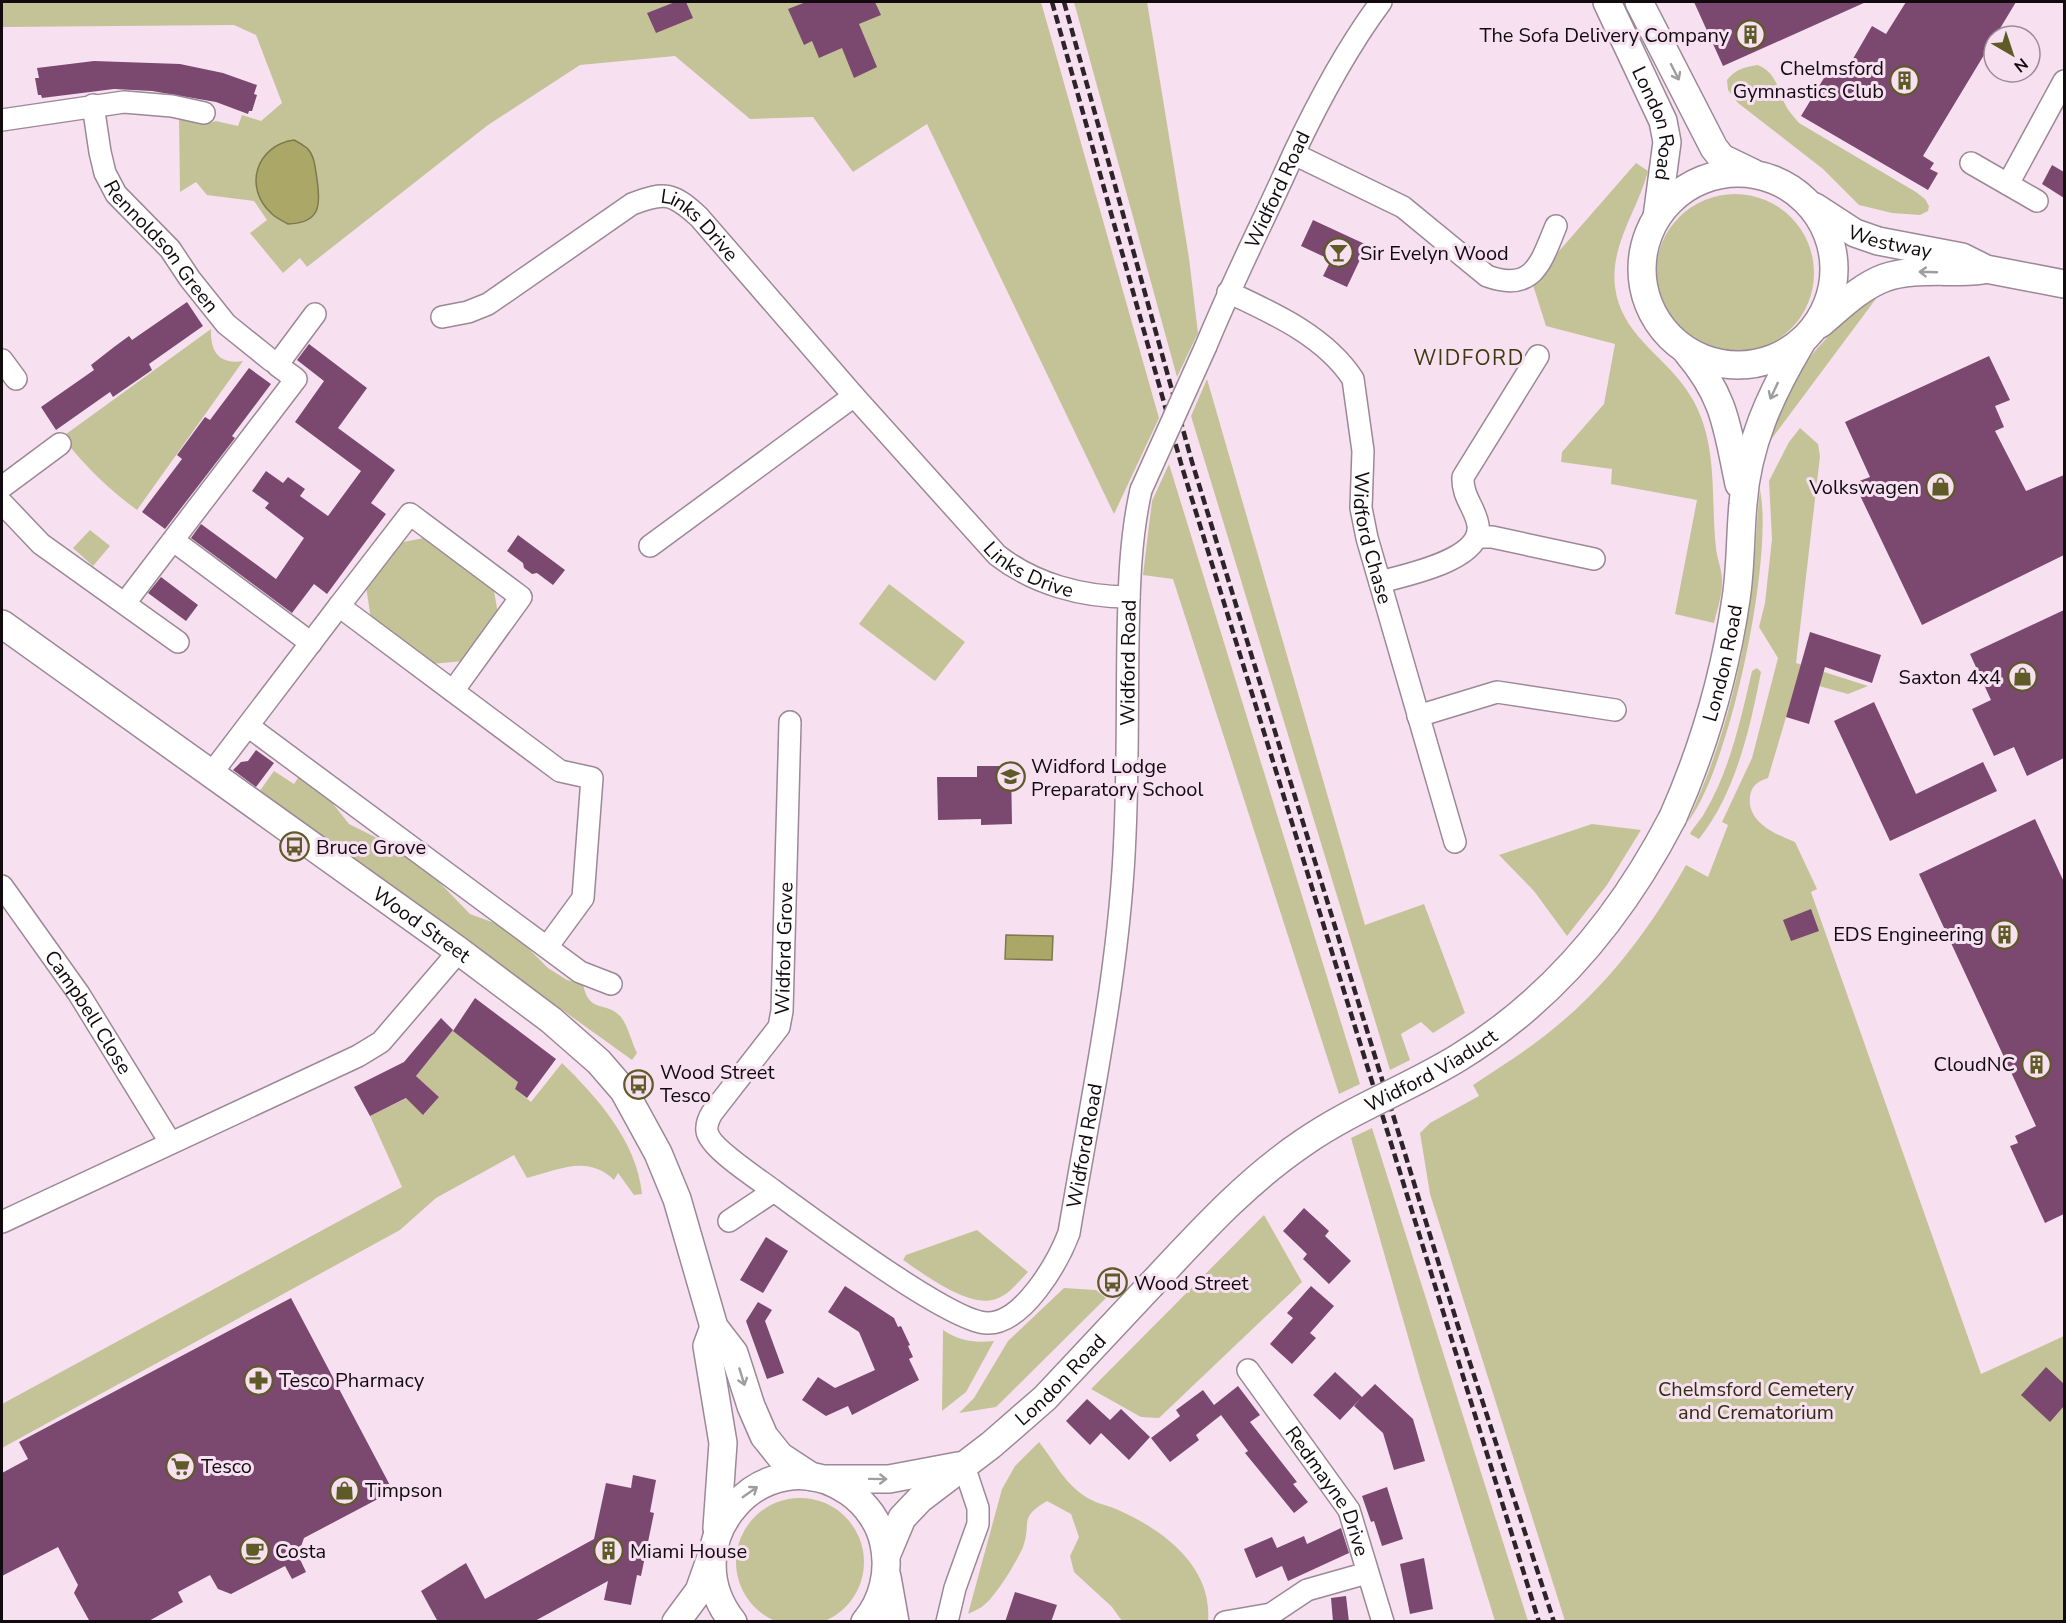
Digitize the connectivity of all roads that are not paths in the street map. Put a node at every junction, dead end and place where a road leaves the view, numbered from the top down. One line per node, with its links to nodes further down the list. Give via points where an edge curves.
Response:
1 (1381, 2): 8 (street, Widford Road, via 1338,65)
2 (1607, 2): 14 (main road, London Road, via 1663,121 1667,142)
3 (1639, 2): 10 (main road, London Road, one-way to 10, via 1714,148 1737,167)
4 (2064, 81): 11 (street)
5 (93, 105): 6 (street, via 149,103); 7 (street); 25 (street, Rennoldson Green, via 105,172 116,194 170,249 226,324)
6 (204, 113)
7 (2, 120)
8 (1294, 154): 15 (street, via 1403,207 1487,276 1500,280 1512,282 1535,270); 18 (street, Widford Road)
9 (1971, 162): 11 (street)
10 (1765, 177): 12 (main road); 14 (main road, via 1734,173 1702,180 1675,197)
11 (2008, 184): 13 (street)
12 (1802, 198): 16 (main road, Westway, via 1855,233 1912,249 1962,257); 21 (main road, via 1824,227 1833,261 1828,301)
13 (2037, 201)
14 (1657, 218): 22 (main road, via 1643,253 1644,292 1659,324)
15 (1556, 226)
16 (1986, 269): 17 (main road, Westway); 21 (main road, Westway, one-way to 21, via 1910,272 1884,278)
17 (2064, 284)
18 (1228, 292): 36 (street, Widford Chase, via 1283,317 1305,332 1353,379 1363,451 1361,508); 37 (street, Widford Road, bridge, via 1141,490)
19 (315, 314): 33 (street, via 277,365 296,379)
20 (442, 317): 27 (street, Links Drive, via 488,304 632,204 654,195 669,195 699,217)
21 (1807, 335): 22 (main road, via 1772,359 1744,366 1709,361); 31 (main road, London Road, one-way to 31, via 1779,379 1765,411 1753,444)
22 (1684, 350): 31 (main road, London Road, via 1701,369 1725,414)
23 (1538, 356): 32 (street, via 1463,477 1462,490 1478,523)
24 (2, 360): 26 (street)
25 (272, 361)
26 (16, 380)
27 (854, 396): 34 (street); 37 (street, Links Drive, via 974,530 1016,570 1064,588)
28 (60, 444): 29 (street)
29 (2, 487)
30 (2, 503): 38 (street, via 41,544)
31 (1743, 503): 49 (main road, London Road, via 1741,562 1729,642 1703,742)
32 (1478, 537): 35 (street); 36 (street, via 1472,546 1444,562)
33 (174, 541): 38 (street); 42 (street)
34 (650, 546)
35 (1594, 559)
36 (1380, 582): 45 (street, Widford Chase)
37 (1129, 597): 56 (street, Widford Road, via 1120,906 1103,1044 1069,1233 1059,1258 1044,1282 1002,1320 972,1320 939,1303)
38 (125, 603): 41 (street)
39 (339, 606): 42 (street); 43 (street); 43 (street, via 410,514 521,597)
40 (2, 624): 48 (main road, Wood Street)
41 (178, 642)
42 (311, 643): 47 (street)
43 (453, 691): 52 (street, via 560,771 592,778 583,898)
44 (1615, 711): 45 (street, via 1497,692)
45 (1418, 716): 50 (street, Widford Chase)
46 (790, 722): 56 (street, Widford Grove, via 779,1027 707,1122 707,1131 719,1148)
47 (248, 726): 48 (street); 52 (street)
48 (211, 774): 53 (main road, Wood Street)
49 (1674, 816): 59 (main road, Widford Viaduct, bridge, via 1614,915 1526,1008 1459,1057 1334,1123 1266,1170)
50 (1455, 842)
51 (2, 885): 55 (street, Campbell Close, via 79,994)
52 (547, 947): 54 (street, via 580,972)
53 (459, 951): 55 (street, via 381,1042); 60 (main road, Wood Street, via 574,1039 624,1091 652,1139 677,1199)
54 (610, 984)
55 (170, 1142): 58 (street)
56 (774, 1191): 57 (street)
57 (729, 1221)
58 (2, 1222)
59 (1150, 1287): 62 (main road, London Road, via 1045,1398)
60 (714, 1327): 63 (main road, Wood Street, one-way to 63, via 734,1353 764,1436 780,1456); 64 (main road, Wood Street, via 707,1346 723,1459)
61 (1248, 1370): 66 (street, Redmayne Drive, via 1349,1510)
62 (964, 1466): 63 (main road, one-way to 62, via 889,1479); 65 (main road, London Road, via 902,1518); 71 (street, via 978,1508 978,1524)
63 (816, 1478): 64 (main road, one-way to 63, via 728,1513 749,1492 777,1479); 65 (main road, via 844,1489 867,1509 880,1531)
64 (713, 1547): 67 (main road, via 699,1591); 68 (main road, via 712,1575 717,1594)
65 (886, 1565): 69 (main road, London Road, via 882,1592); 70 (main road)
66 (1367, 1573): 72 (street, via 1307,1590 1271,1614); 73 (street, Redmayne Drive)
67 (676, 1622)
68 (733, 1622)
69 (865, 1622)
70 (895, 1622)
71 (947, 1622)
72 (1225, 1622)
73 (1383, 1622)

